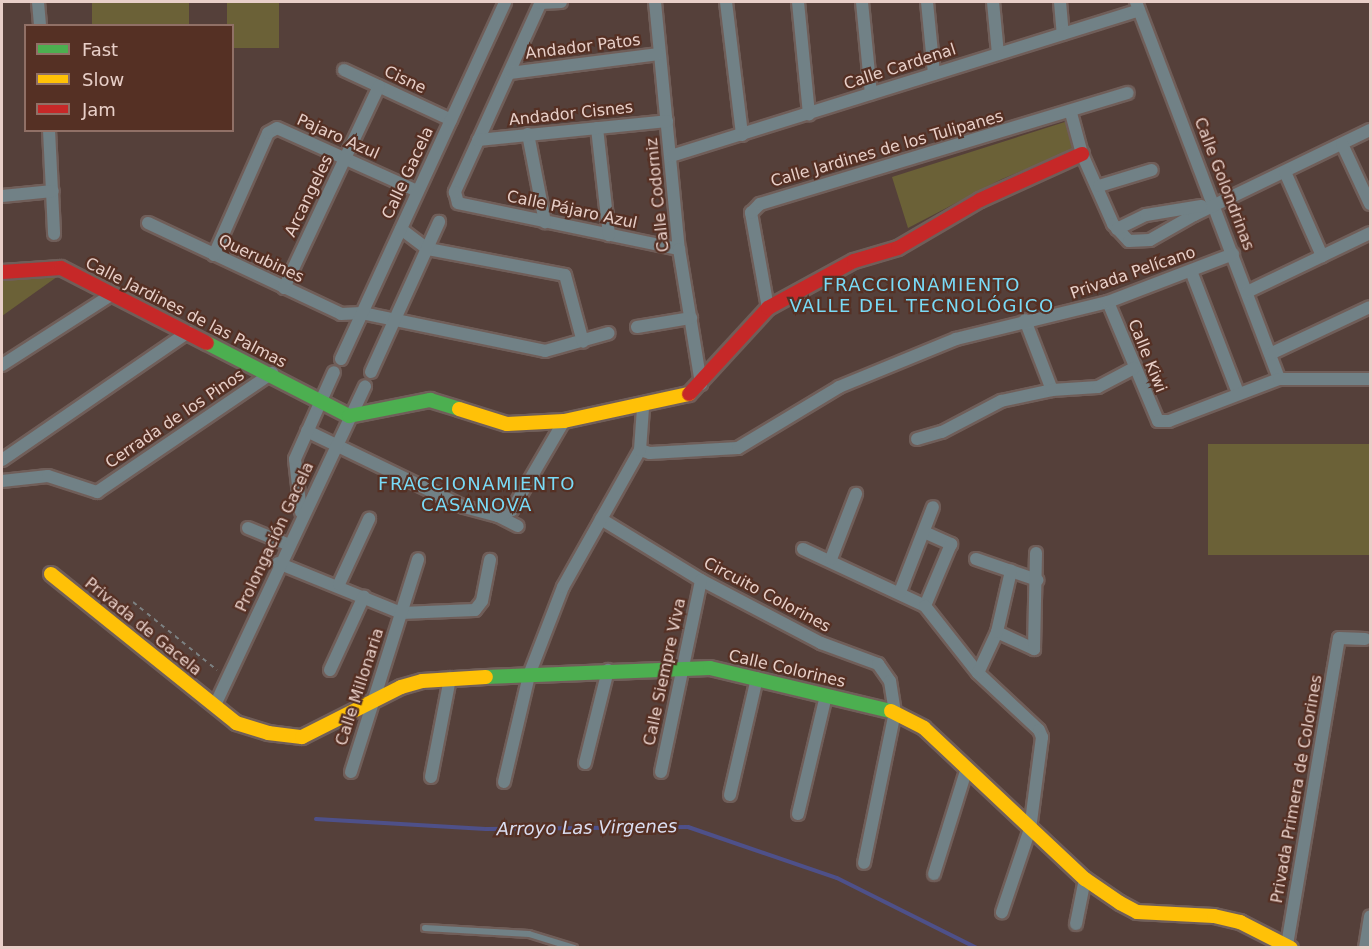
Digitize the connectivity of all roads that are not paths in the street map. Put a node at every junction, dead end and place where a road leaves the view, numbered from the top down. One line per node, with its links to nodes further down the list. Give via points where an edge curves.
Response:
1 (38, 2): 13 (street)
2 (505, 2): 25 (street, Calle Gacela)
3 (540, 2): 4 (street); 18 (street)
4 (561, 2)
5 (655, 2): 15 (street, Calle Codorniz)
6 (726, 2): 31 (street)
7 (798, 2): 24 (street)
8 (862, 2): 22 (street)
9 (927, 2): 19 (street)
10 (993, 2): 16 (street)
11 (1060, 2): 14 (street)
12 (1138, 6): 14 (street, Calle Cardenal); 43 (street, Calle Golondrinas)
13 (40, 24)
14 (1064, 34): 16 (street, Calle Cardenal)
15 (659, 54): 18 (street, Andador Patos); 26 (street, Calle Codorniz)
16 (998, 54): 19 (street, Calle Cardenal)
17 (344, 70): 20 (street, Cisne)
18 (510, 73): 32 (street)
19 (934, 74): 22 (street, Calle Cardenal)
20 (379, 86): 25 (street, Cisne); 36 (street, Arcangeles)
21 (1128, 93): 23 (street, Calle Jardines de los Tulipanes)
22 (871, 94): 24 (street, Calle Cardenal)
23 (1071, 113): 34 (street); 65 (street, Calle Jardines de los Tulipanes, via 760,204 751,213)
24 (809, 114): 31 (street, Calle Cardenal)
25 (451, 120): 41 (street, Calle Gacela)
26 (667, 121): 27 (street, Andador Cisnes); 35 (street, Calle Codorniz)
27 (597, 128): 30 (street, Andador Cisnes); 52 (street)
28 (1371, 130): 33 (street)
29 (49, 132): 40 (street)
30 (528, 134): 32 (street, Andador Cisnes); 46 (street)
31 (742, 135): 35 (street, Calle Cardenal)
32 (478, 140): 46 (street, Calle Pájaro Azul, via 455,192 458,203)
33 (1342, 144): 38 (street); 44 (street)
34 (1082, 154): 39 (street); 65 (street, via 980,200 898,248 854,261)
35 (671, 156): 54 (street, Calle Codorniz)
36 (345, 159): 41 (street, Pajaro Azul); 56 (street, Pajaro Azul, via 278,128 268,133); 60 (street, Arcangeles)
37 (1152, 170): 39 (street)
38 (1285, 172): 43 (street); 57 (street)
39 (1099, 186): 49 (street)
40 (54, 191): 42 (street); 51 (street)
41 (417, 191): 48 (street, Calle Gacela)
42 (2, 196)
43 (1216, 204): 49 (street, via 1146,215); 49 (street, via 1150,240 1129,241); 55 (street, Calle Golondrinas)
44 (1371, 204)
45 (439, 222): 53 (street)
46 (545, 222): 52 (street, Calle Pájaro Azul)
47 (148, 224): 56 (street, Querubines)
48 (401, 229): 53 (street); 66 (street, Calle Gacela)
49 (1117, 229)
50 (1371, 233): 57 (street)
51 (54, 234)
52 (609, 235): 54 (street, Calle Pájaro Azul)
53 (428, 249): 68 (street); 73 (street, via 565,275)
54 (679, 249): 67 (street, Calle Codorniz)
55 (1233, 254): 58 (street, Privada Pelícano); 61 (street, Calle Golondrinas)
56 (214, 255): 60 (street, Querubines)
57 (1322, 256): 61 (street)
58 (1191, 271): 63 (street, Privada Pelícano); 86 (street)
59 (2, 272): 62 (street, Calle Jardines de las Palmas, via 61,268)
60 (284, 288): 66 (street, Querubines, via 341,314)
61 (1247, 292): 74 (street, Calle Golondrinas)
62 (111, 295): 71 (street, Calle Jardines de las Palmas); 76 (street)
63 (1108, 302): 69 (street, Privada Pelícano); 77 (street, Calle Kiwi)
64 (1371, 307): 74 (street)
65 (768, 308): 83 (street)
66 (362, 313): 68 (street, Querubines); 75 (street, Calle Gacela)
67 (691, 318): 70 (street); 83 (street, Calle Codorniz)
68 (395, 320): 73 (street, Querubines, via 545,351); 79 (street)
69 (1025, 320): 85 (street); 94 (street, Privada Pelícano, via 956,339 839,387 738,448 650,453)
70 (638, 327)
71 (188, 332): 80 (street, Calle Jardines de las Palmas); 95 (street)
72 (609, 333): 73 (street, Querubines)
73 (583, 342)
74 (1270, 354): 81 (street, Calle Golondrinas)
75 (341, 359)
76 (2, 365)
77 (1134, 368): 85 (street, via 1098,387); 86 (street, Calle Kiwi, via 1158,421 1169,421)
78 (334, 372): 87 (street)
79 (371, 372)
80 (272, 373): 87 (street, Calle Jardines de las Palmas); 96 (street, Cerrada de los Pinos, via 97,492 48,476)
81 (1279, 379): 82 (street); 86 (street)
82 (1371, 379)
83 (701, 384): 88 (street, via 686,397)
84 (364, 386): 89 (street, Prolongación Gacela)
85 (1052, 390): 92 (street, via 1001,401 942,432)
86 (1238, 393)
87 (320, 400): 89 (street, Calle Jardines de las Palmas); 91 (street)
88 (643, 408): 90 (street); 94 (street)
89 (349, 416): 90 (street, via 430,400 507,424); 93 (street, Prolongación Gacela)
90 (564, 421): 100 (street, via 512,510)
91 (307, 431): 93 (street); 99 (street, via 295,459)
92 (917, 439)
93 (336, 445): 99 (street, Prolongación Gacela); 100 (street, via 464,507)
94 (640, 450): 102 (street)
95 (2, 460)
96 (2, 482)
97 (856, 494): 110 (street)
98 (933, 507): 105 (street)
99 (302, 514): 106 (street, Prolongación Gacela)
100 (498, 516): 103 (street)
101 (369, 519): 118 (street)
102 (601, 519): 116 (street, Circuito Colorines); 129 (street, via 563,587)
103 (519, 526)
104 (248, 528): 106 (street)
105 (924, 532): 119 (street); 121 (street, via 951,544)
106 (287, 544): 113 (street, Prolongación Gacela)
107 (803, 549): 110 (street)
108 (1036, 553): 117 (street)
109 (418, 559): 122 (street, Calle Millonaria)
110 (831, 559): 119 (street)
111 (976, 559): 114 (street)
112 (490, 560): 122 (street, via 482,601 475,610)
113 (278, 563): 118 (street); 133 (street, Prolongación Gacela)
114 (1011, 571): 117 (street); 123 (street)
115 (51, 574): 133 (street, Privada de Gacela, via 196,692)
116 (701, 580): 125 (street, Calle Siempre Viva); 135 (street, Circuito Colorines, via 821,643 878,664 890,681)
117 (1037, 580): 123 (street, via 1034,649)
118 (339, 584): 120 (street)
119 (900, 592): 121 (street)
120 (364, 596): 122 (street); 126 (street)
121 (925, 606): 128 (street)
122 (401, 613): 134 (street, Calle Millonaria)
123 (997, 632): 128 (street)
124 (1365, 639): 152 (street, Privada Primera de Colorines, via 1339,638)
125 (684, 669): 127 (street, Calle Colorines); 131 (street, Calle Colorines, via 710,668); 139 (street, Calle Siempre Viva)
126 (330, 670)
127 (608, 670): 129 (street, Calle Colorines); 136 (street)
128 (978, 673): 144 (street, via 1042,737)
129 (529, 675): 130 (street, Calle Colorines); 141 (street)
130 (450, 678): 134 (street, Calle Colorines, via 401,687); 140 (street)
131 (757, 678): 132 (street, Calle Colorines); 142 (street)
132 (826, 696): 135 (street, Calle Colorines); 143 (street)
133 (216, 703): 134 (street, Calle Colorines, via 236,723 302,737)
134 (370, 703): 138 (street, Calle Millonaria)
135 (895, 712): 137 (street, Calle Colorines, via 924,728); 145 (street)
136 (585, 763)
137 (966, 771): 144 (street, Calle Colorines); 146 (street)
138 (351, 772)
139 (661, 772)
140 (431, 777)
141 (504, 782)
142 (730, 795)
143 (798, 814)
144 (1030, 829): 147 (street, Calle Colorines); 148 (street)
145 (864, 863)
146 (934, 874)
147 (1085, 879): 150 (street); 152 (street, Calle Colorines, via 1137,912 1223,918)
148 (1002, 912)
149 (1371, 916): 154 (street)
150 (1076, 924)
151 (425, 928): 153 (lane, via 529,934)
152 (1289, 946)
153 (574, 948)
154 (1365, 948)

